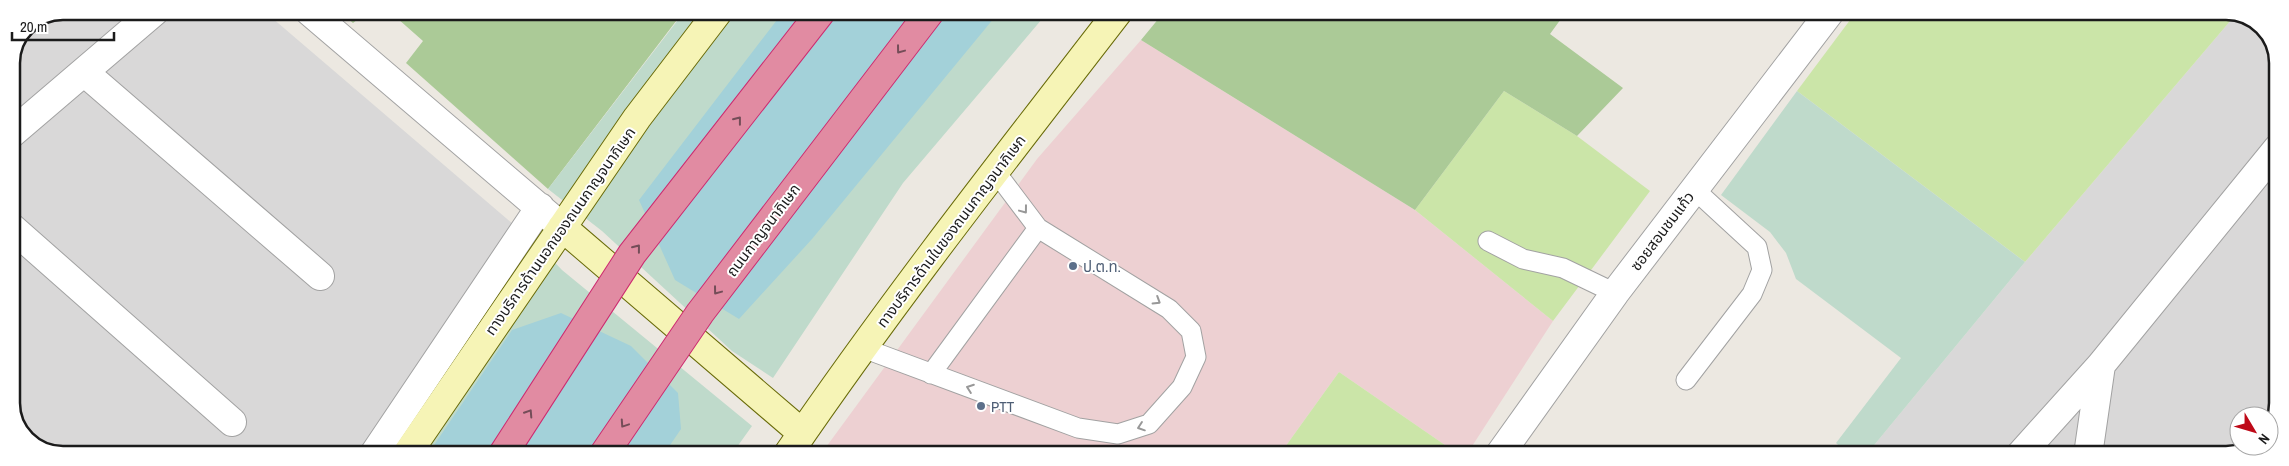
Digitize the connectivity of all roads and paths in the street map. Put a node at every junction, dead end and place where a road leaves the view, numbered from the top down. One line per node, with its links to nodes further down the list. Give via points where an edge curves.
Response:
1 (145, 20): 8 (street)
2 (320, 20): 13 (street)
3 (712, 20): 14 (main road, ทางบริการด้านนอกของถนนกาญจนาภิเษก, via 637,118)
4 (815, 20): 28 (highway, one-way to 4, bridge, via 632,254)
5 (924, 20): 29 (highway, ถนนกาญจนาภิเษก, one-way to 29, bridge, via 700,313)
6 (1112, 20): 11 (main road, ทางบริการด้านในของถนนกาญจนาภิเษก)
7 (1824, 20): 12 (street, ซอยสอนชมแก้ว)
8 (84, 72): 9 (street); 18 (street)
9 (20, 126)
10 (2269, 159): 21 (street)
11 (995, 171): 15 (lane, one-way to 15); 20 (main road, ทางบริการด้านในของถนนกาญจนาภิเษก)
12 (1694, 189): 19 (street, ซอยสอนชมแก้ว); 23 (lane, via 1757,247 1762,270 1752,294)
13 (540, 207): 14 (street); 26 (street)
14 (562, 227): 25 (main road); 27 (main road, ทางบริการด้านนอกของถนนกาญจนาภิเษก)
15 (1038, 228): 22 (lane); 22 (lane, one-way to 22, via 1169,309 1190,332 1196,357 1182,387 1149,424 1118,434 1078,428)
16 (20, 234): 24 (street)
17 (1488, 242): 19 (lane, via 1523,259 1563,268)
18 (320, 276)
19 (1615, 293): 30 (street, ซอยสอนชมแก้ว)
20 (863, 348): 22 (lane); 25 (main road, ทางบริการด้านในของถนนกาญจนาภิเษก)
21 (2102, 365): 31 (street); 32 (street)
22 (930, 374)
23 (1686, 380)
24 (232, 422)
25 (795, 444)
26 (379, 446)
27 (412, 446)
28 (508, 446)
29 (609, 446)
30 (1506, 446)
31 (2028, 446)
32 (2089, 446)

